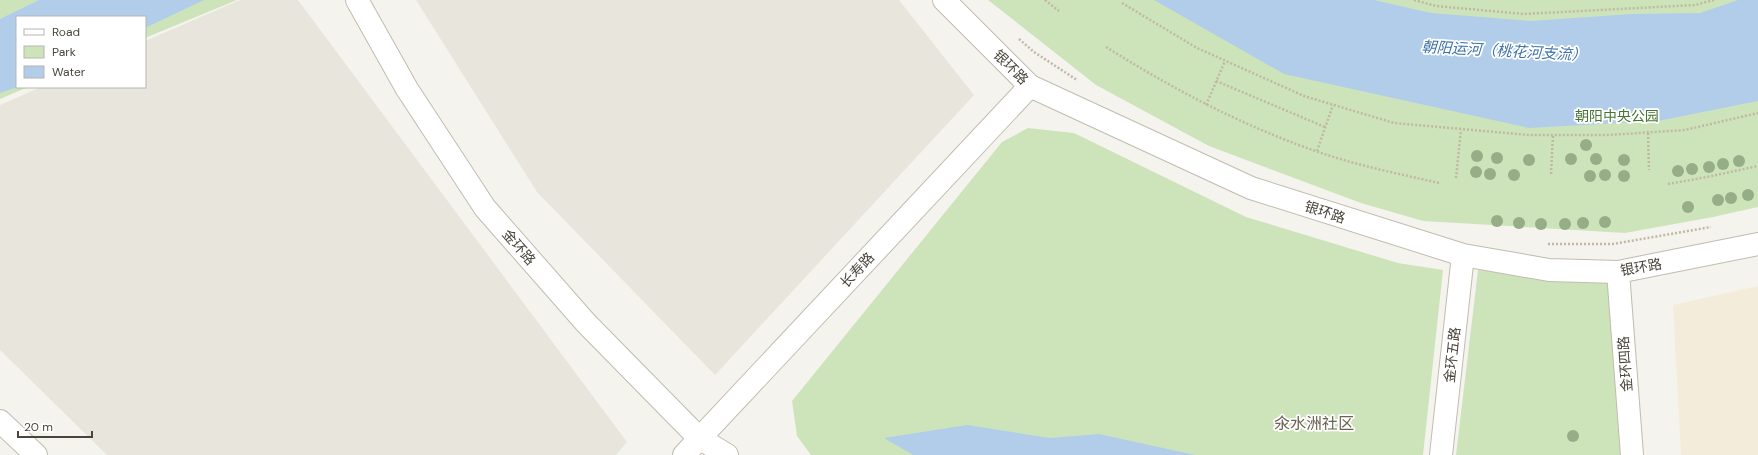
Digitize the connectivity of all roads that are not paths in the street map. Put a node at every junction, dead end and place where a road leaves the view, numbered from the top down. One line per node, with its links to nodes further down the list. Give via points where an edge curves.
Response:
1 (357, 0): 8 (street, 金环路, via 407,89 485,208 586,323)
2 (944, 0): 3 (street, 银环路)
3 (1030, 86): 5 (street, 银环路, via 1251,188); 8 (street, 长寿路)
4 (1758, 244): 6 (street, 银环路)
5 (1463, 255): 6 (street, 银环路, via 1549,270); 12 (street, 金环五路)
6 (1618, 272): 13 (street, 金环四路)
7 (0, 421): 9 (street)
8 (698, 438): 10 (street, 长寿路); 11 (street, 金环路)
9 (36, 455)
10 (684, 455)
11 (727, 455)
12 (1441, 455)
13 (1632, 455)

